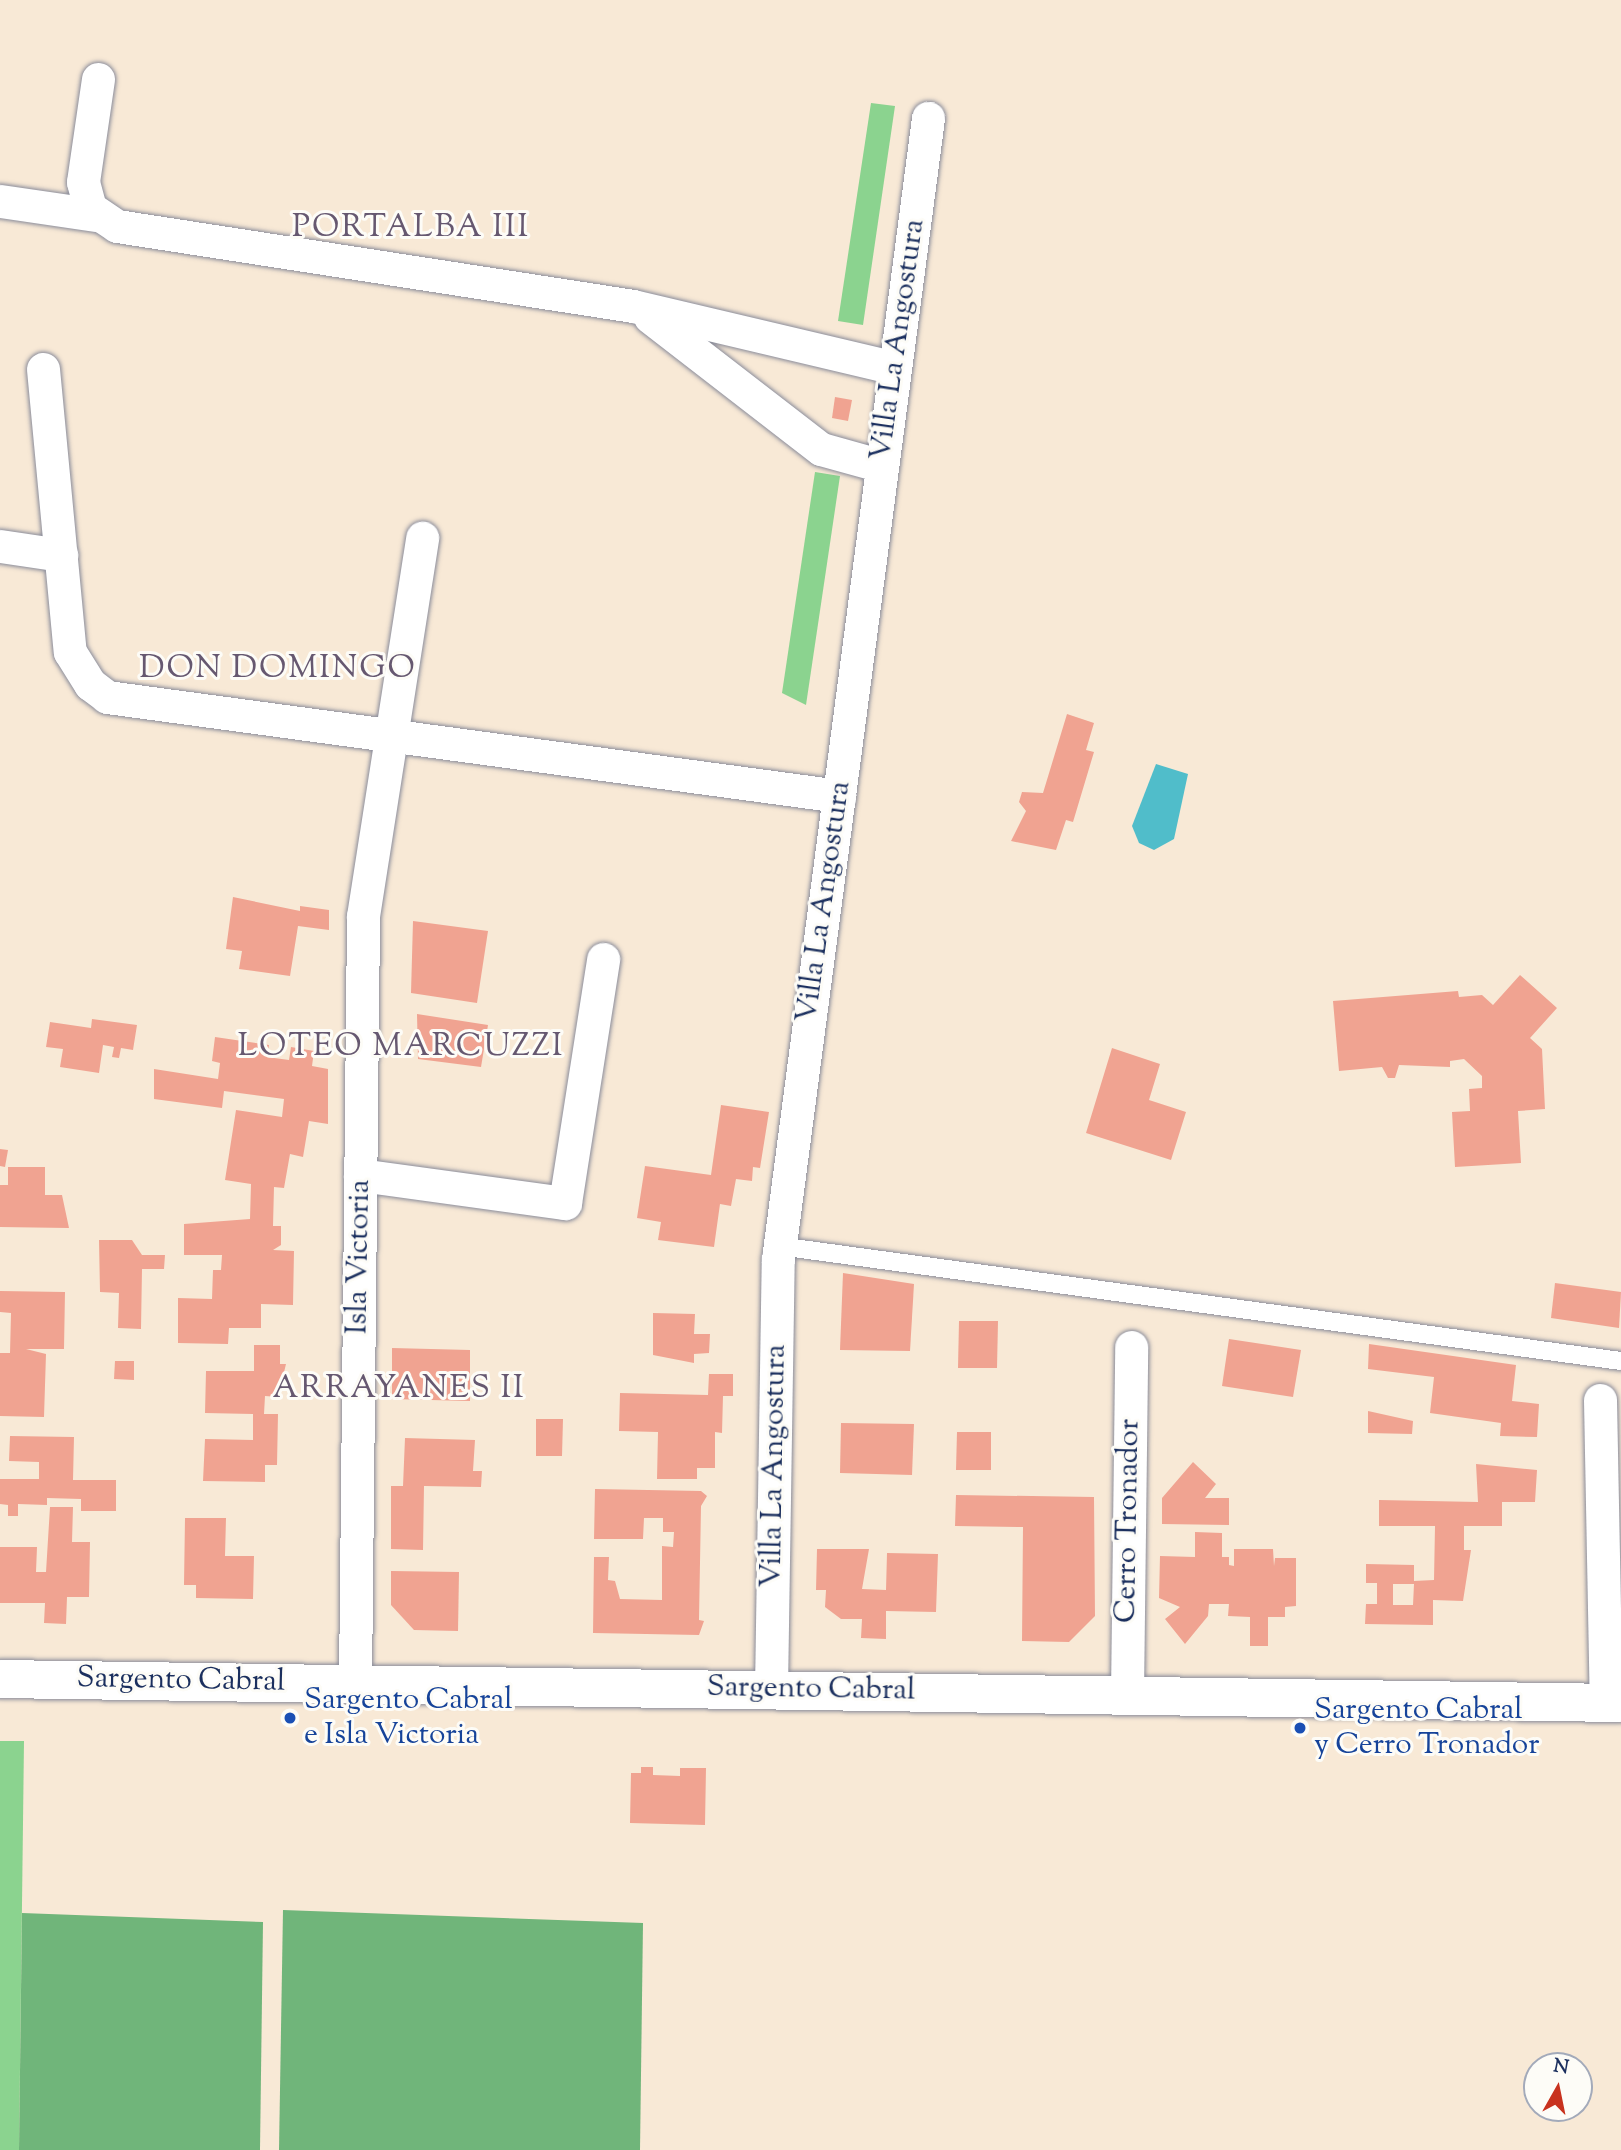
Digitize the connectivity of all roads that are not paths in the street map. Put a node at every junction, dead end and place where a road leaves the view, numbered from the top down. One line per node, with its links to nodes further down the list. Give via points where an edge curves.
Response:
1 (98, 79): 4 (street, via 83,182)
2 (928, 118): 6 (street, Villa La Angostura)
3 (0, 201): 4 (street)
4 (96, 215): 5 (street, via 131,229)
5 (633, 306): 6 (street); 8 (street, via 821,449)
6 (895, 368): 8 (street, Villa La Angostura)
7 (43, 369): 11 (street)
8 (882, 466): 13 (street, Villa La Angostura)
9 (422, 538): 12 (street, Isla Victoria)
10 (0, 546): 11 (street)
11 (61, 555): 12 (street, via 70,652 90,684 107,697)
12 (391, 738): 13 (street); 15 (street, Isla Victoria, via 363,916)
13 (839, 796): 16 (street, Villa La Angostura)
14 (603, 959): 15 (street, via 565,1203)
15 (360, 1175): 21 (street, Isla Victoria)
16 (779, 1246): 18 (lane); 22 (street, Villa La Angostura)
17 (1131, 1347): 23 (street, Cerro Tronador)
18 (1621, 1361)
19 (1600, 1400): 24 (street)
20 (0, 1679): 21 (main road, Sargento Cabral)
21 (355, 1683): 22 (main road, Sargento Cabral)
22 (771, 1689): 23 (main road, Sargento Cabral)
23 (1128, 1694): 24 (main road, Sargento Cabral)
24 (1614, 1703)

